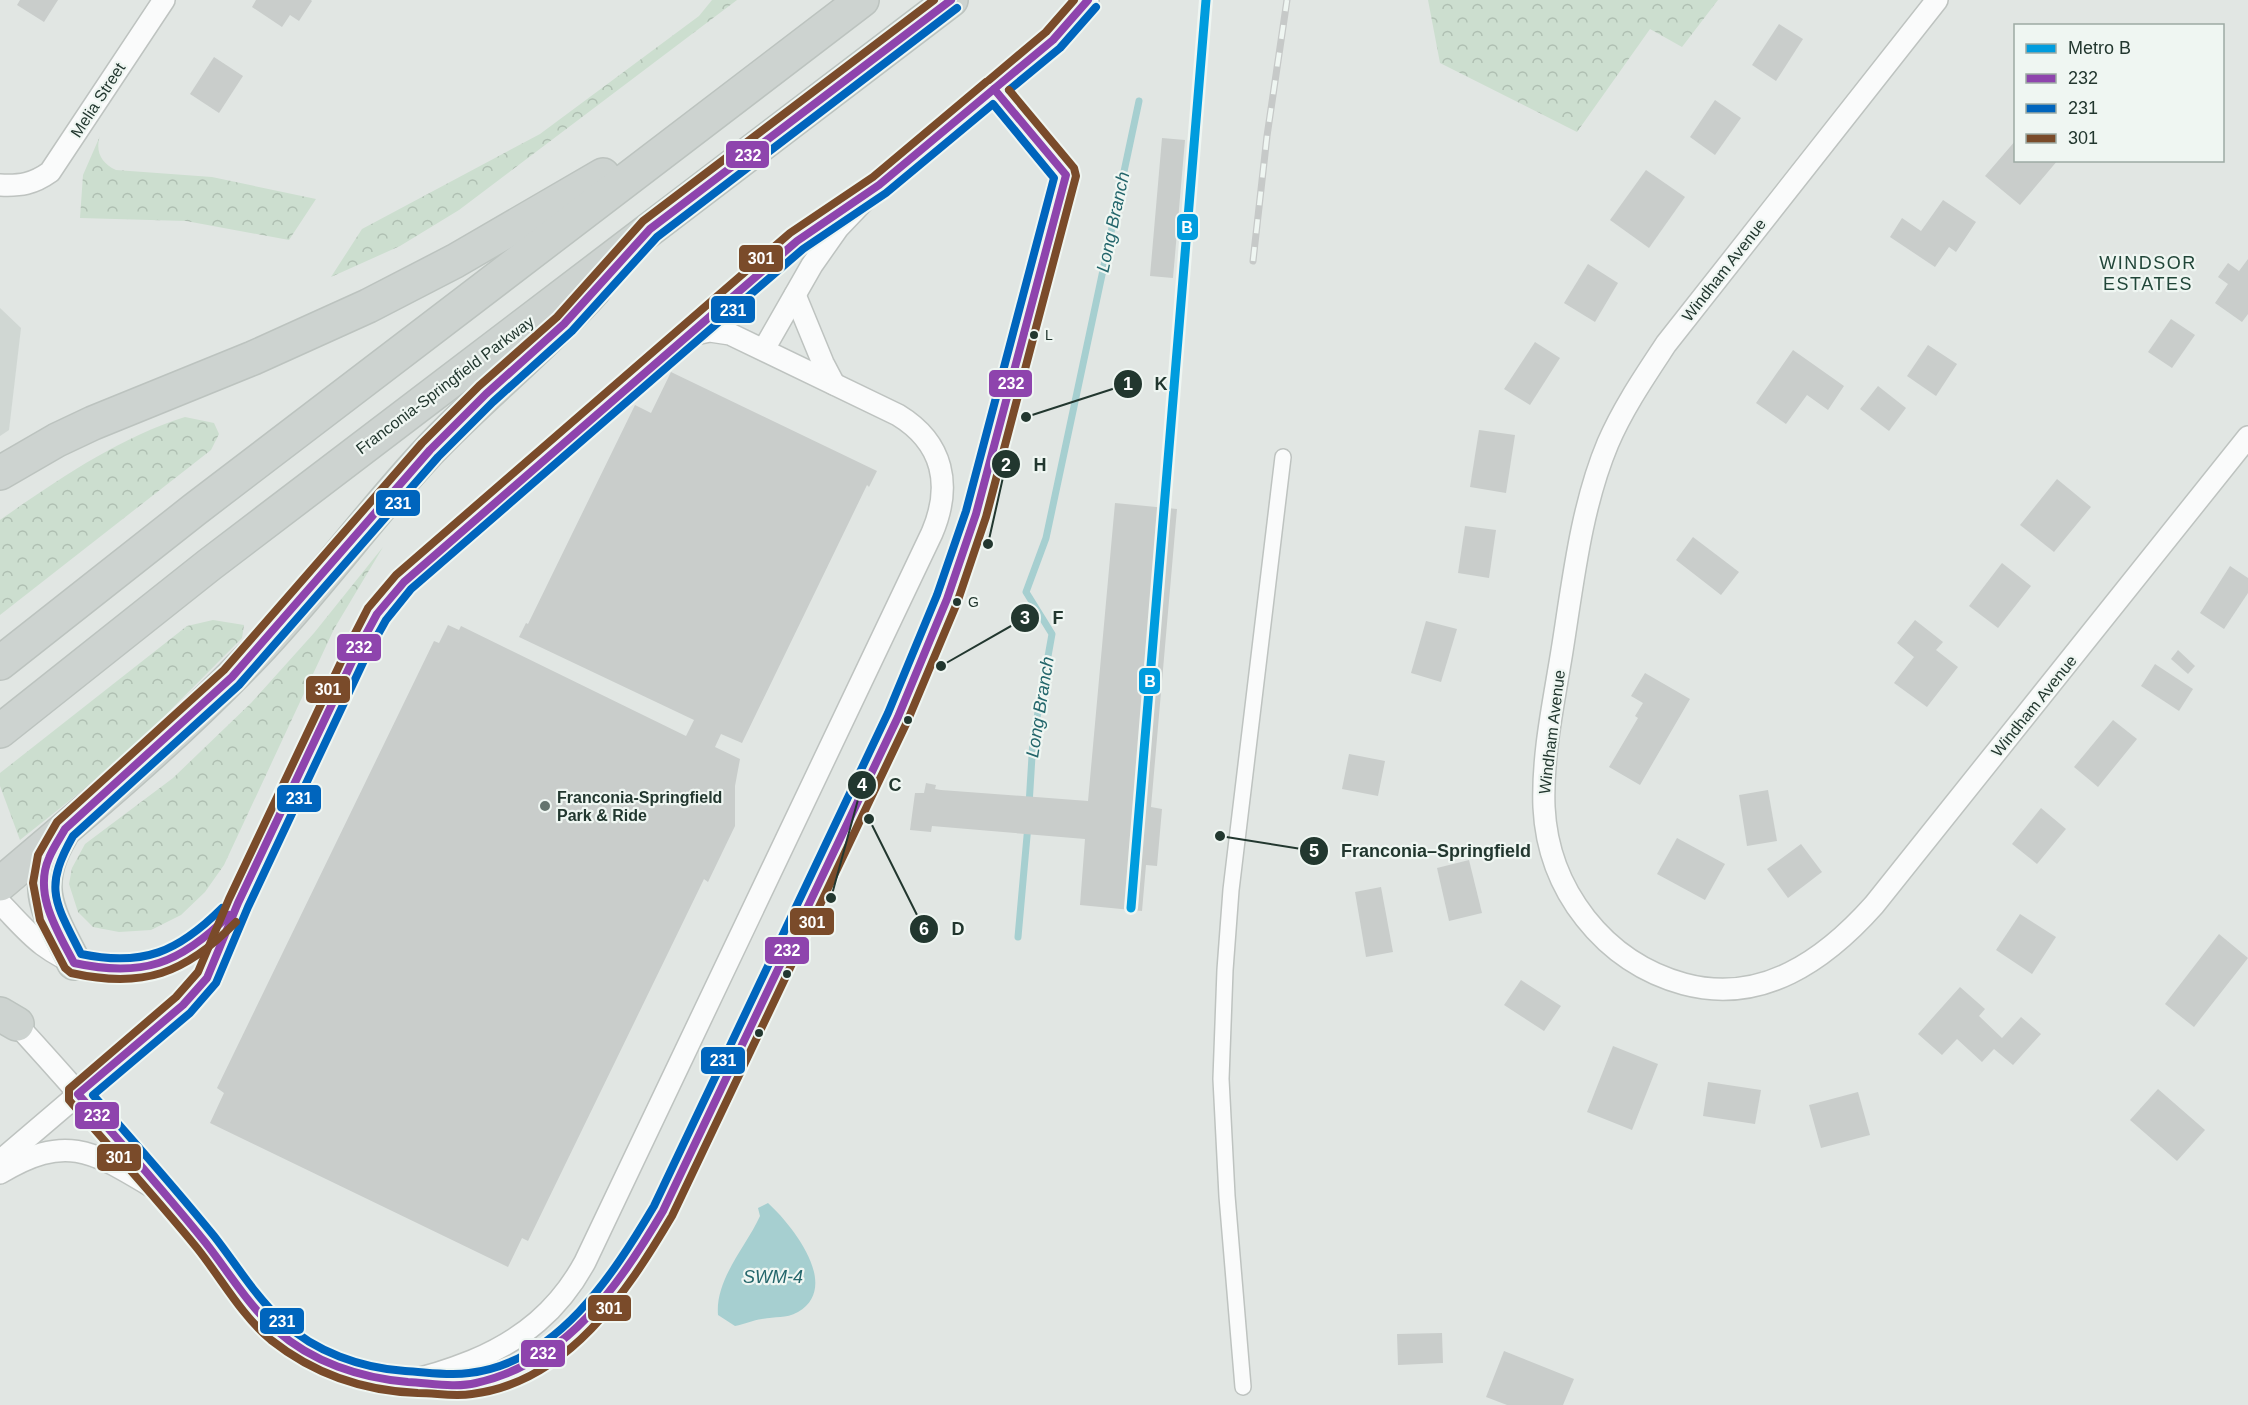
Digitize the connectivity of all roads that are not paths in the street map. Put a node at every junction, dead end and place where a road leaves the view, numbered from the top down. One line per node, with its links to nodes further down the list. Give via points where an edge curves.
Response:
1 (164, 0): 10 (street, Melia Street, via 59,161 35,182)
2 (841, 0): 7 (main road)
3 (862, 0): 7 (main road)
4 (951, 0): 11 (main road, Franconia-Springfield Parkway)
5 (1088, 0): 9 (street, via 1053,40)
6 (1937, 0): 16 (street, Windham Avenue, via 1666,345 1608,444 1587,515 1575,577 1547,758 1544,806 1555,866 1581,913 1608,943 1638,966 1692,986 1730,989 1766,983 1787,976 1822,955 1874,905)
7 (823, 30): 8 (main road)
8 (741, 93): 18 (main road, via 412,284 315,331 93,423); 19 (main road, via 239,475)
9 (879, 185): 12 (street, via 826,244); 13 (street, via 804,235)
10 (10, 186)
11 (650, 229): 20 (main road, Franconia-Springfield Parkway, via 209,565); 21 (main road, via 564,324 430,450 238,670)
12 (795, 295): 14 (street); 15 (street)
13 (685, 336): 14 (street, via 720,332); 24 (street, via 422,564 388,600 358,649)
14 (764, 350): 15 (street)
15 (834, 384): 30 (street, via 918,429 940,465 944,492 939,517 585,1262 557,1304 528,1332 463,1365 405,1382 357,1374 321,1360 276,1329 254,1307)
16 (2248, 436)
17 (1283, 457): 31 (street, via 1225,970 1221,1079)
18 (0, 473)
19 (0, 663)
20 (0, 731)
21 (65, 829): 22 (main road); 25 (main road, via 48,859 43,882 50,916)
22 (0, 884)
23 (0, 903): 25 (street, via 42,944)
24 (238, 903): 25 (street, via 206,939 185,955 161,965 119,971); 27 (street, via 213,966 200,987)
25 (74, 963)
26 (6, 1014): 27 (street)
27 (78, 1094): 28 (street); 30 (street)
28 (0, 1161)
29 (0, 1173): 30 (street, via 39,1153 82,1152 109,1162)
30 (168, 1197)
31 (1243, 1387)

